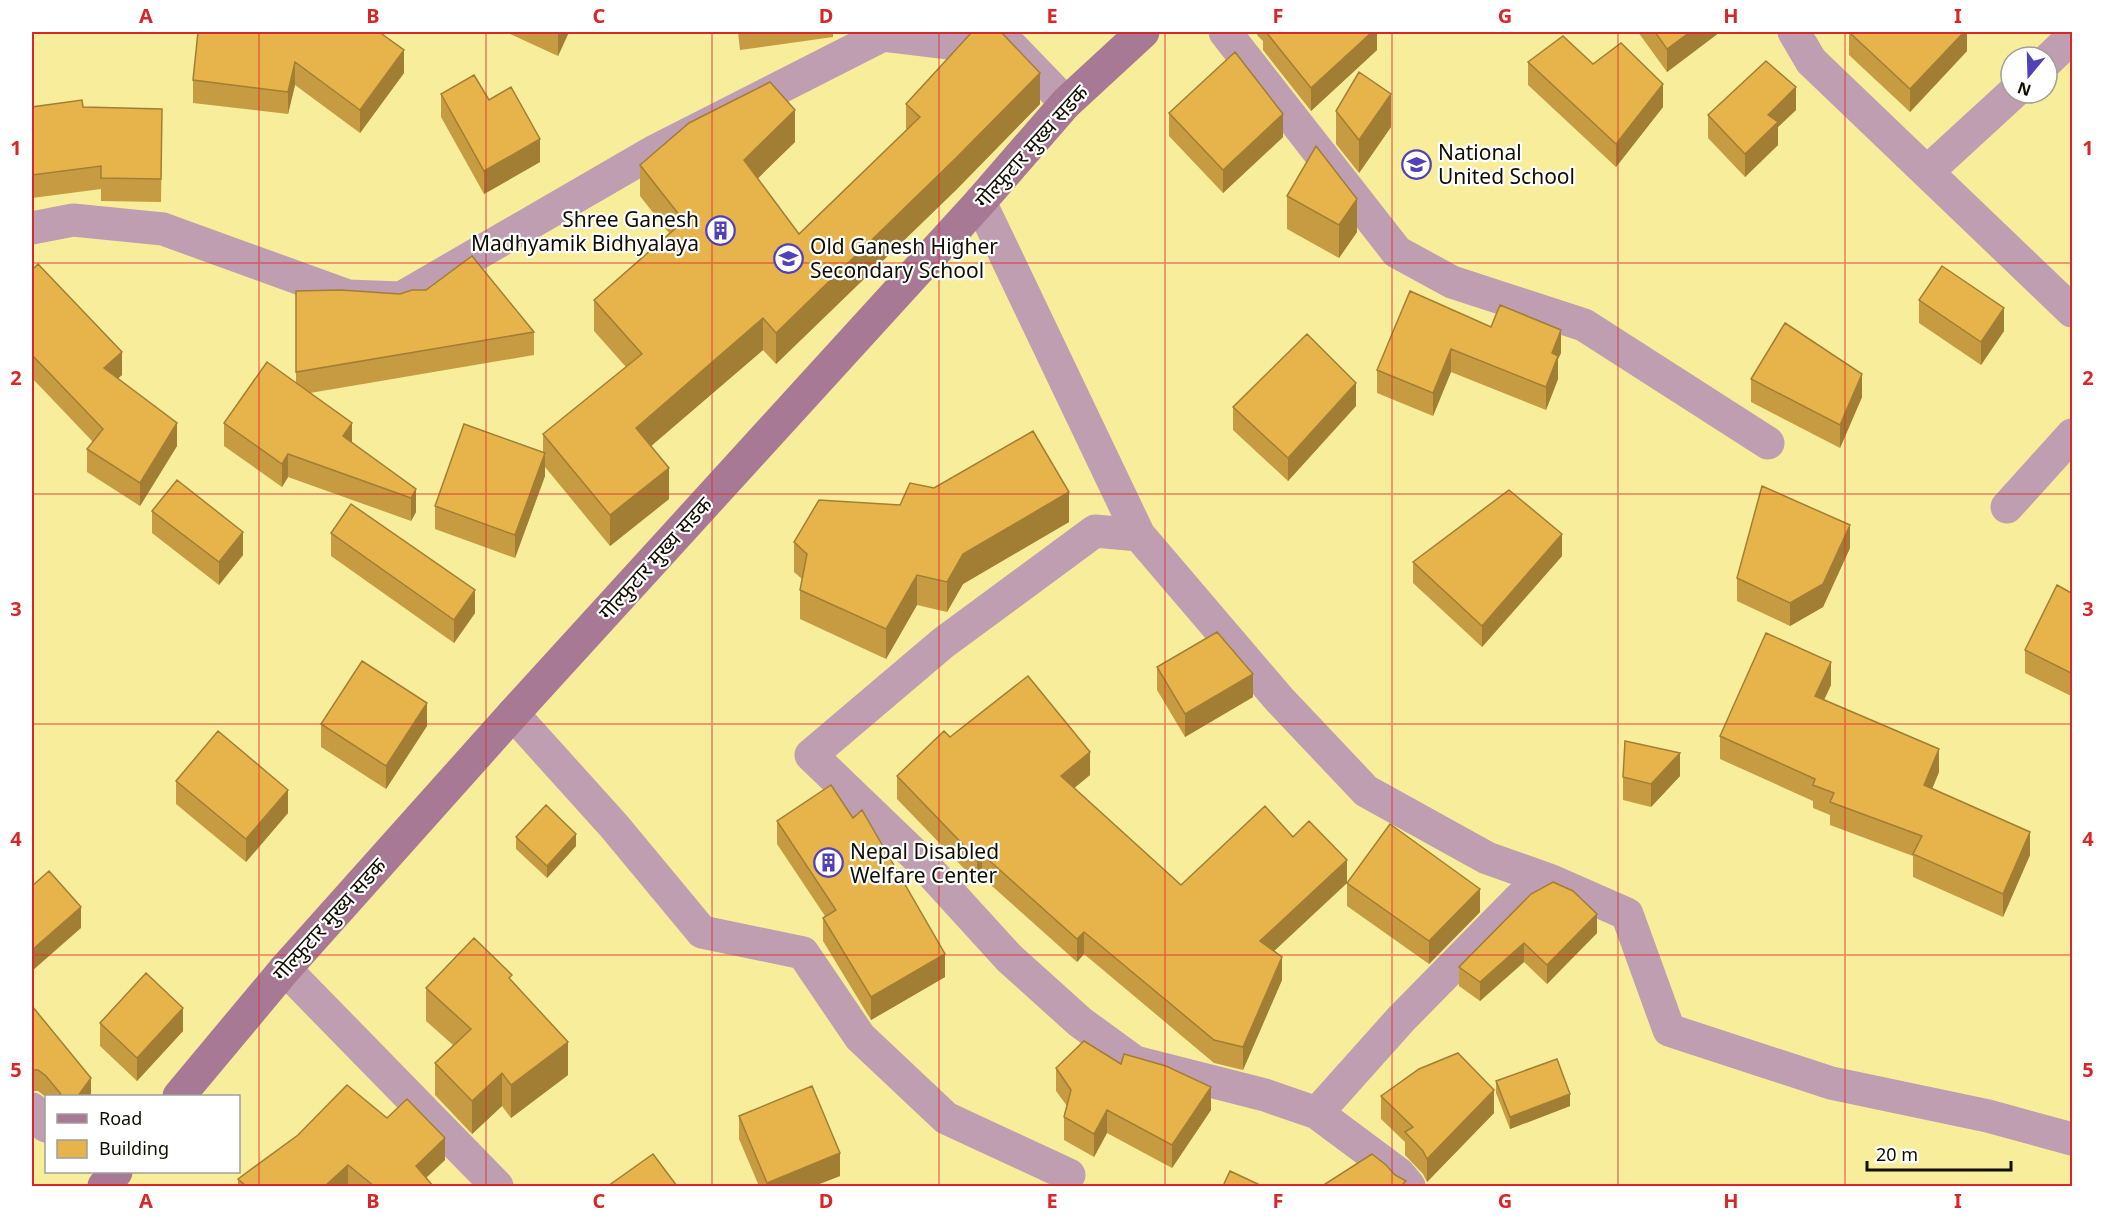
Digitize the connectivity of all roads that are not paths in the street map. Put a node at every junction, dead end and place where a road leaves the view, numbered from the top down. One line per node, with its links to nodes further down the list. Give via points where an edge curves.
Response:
1 (979, 32): 12 (street, via 949,43 883,35 653,152 401,298 348,296 163,229 73,220)
2 (997, 32): 8 (street)
3 (1143, 32): 8 (main road, गोल्फुटार मुख्य सडक)
4 (1225, 32): 15 (street, via 1397,252 1452,282 1584,325)
5 (1794, 32): 10 (street, via 1811,61)
6 (2073, 37): 7 (street)
7 (2059, 50)
8 (1066, 103): 11 (main road, गोल्फुटार मुख्य सडक)
9 (2000, 105): 10 (street)
10 (1927, 172): 13 (street)
11 (980, 202): 17 (street); 18 (main road, गोल्फुटार मुख्य सडक)
12 (32, 228)
13 (2073, 311)
14 (2073, 435): 16 (street)
15 (1768, 443)
16 (2007, 507)
17 (1139, 536): 19 (street, via 1279,699 1366,791 1487,858); 23 (street, via 1095,531 943,643 811,755 916,856 1009,958 1080,1022 1135,1062 1265,1095)
18 (513, 714): 20 (main road, गोल्फुटार मुख्य सडक); 28 (street, via 702,932 803,952 860,1036 946,1118)
19 (1552, 881): 23 (street, via 1520,898 1401,1019); 25 (street, via 1628,914 1669,1030 1831,1083 1988,1116)
20 (285, 969): 21 (main road, गोल्फुटार मुख्य सडक); 30 (street)
21 (180, 1095)
22 (32, 1109): 24 (street)
23 (1317, 1113): 31 (street, via 1399,1174)
24 (45, 1125)
25 (2073, 1139)
26 (89, 1173): 29 (street)
27 (115, 1173): 29 (main road)
28 (1069, 1175)
29 (103, 1186)
30 (497, 1186)
31 (1409, 1186)

